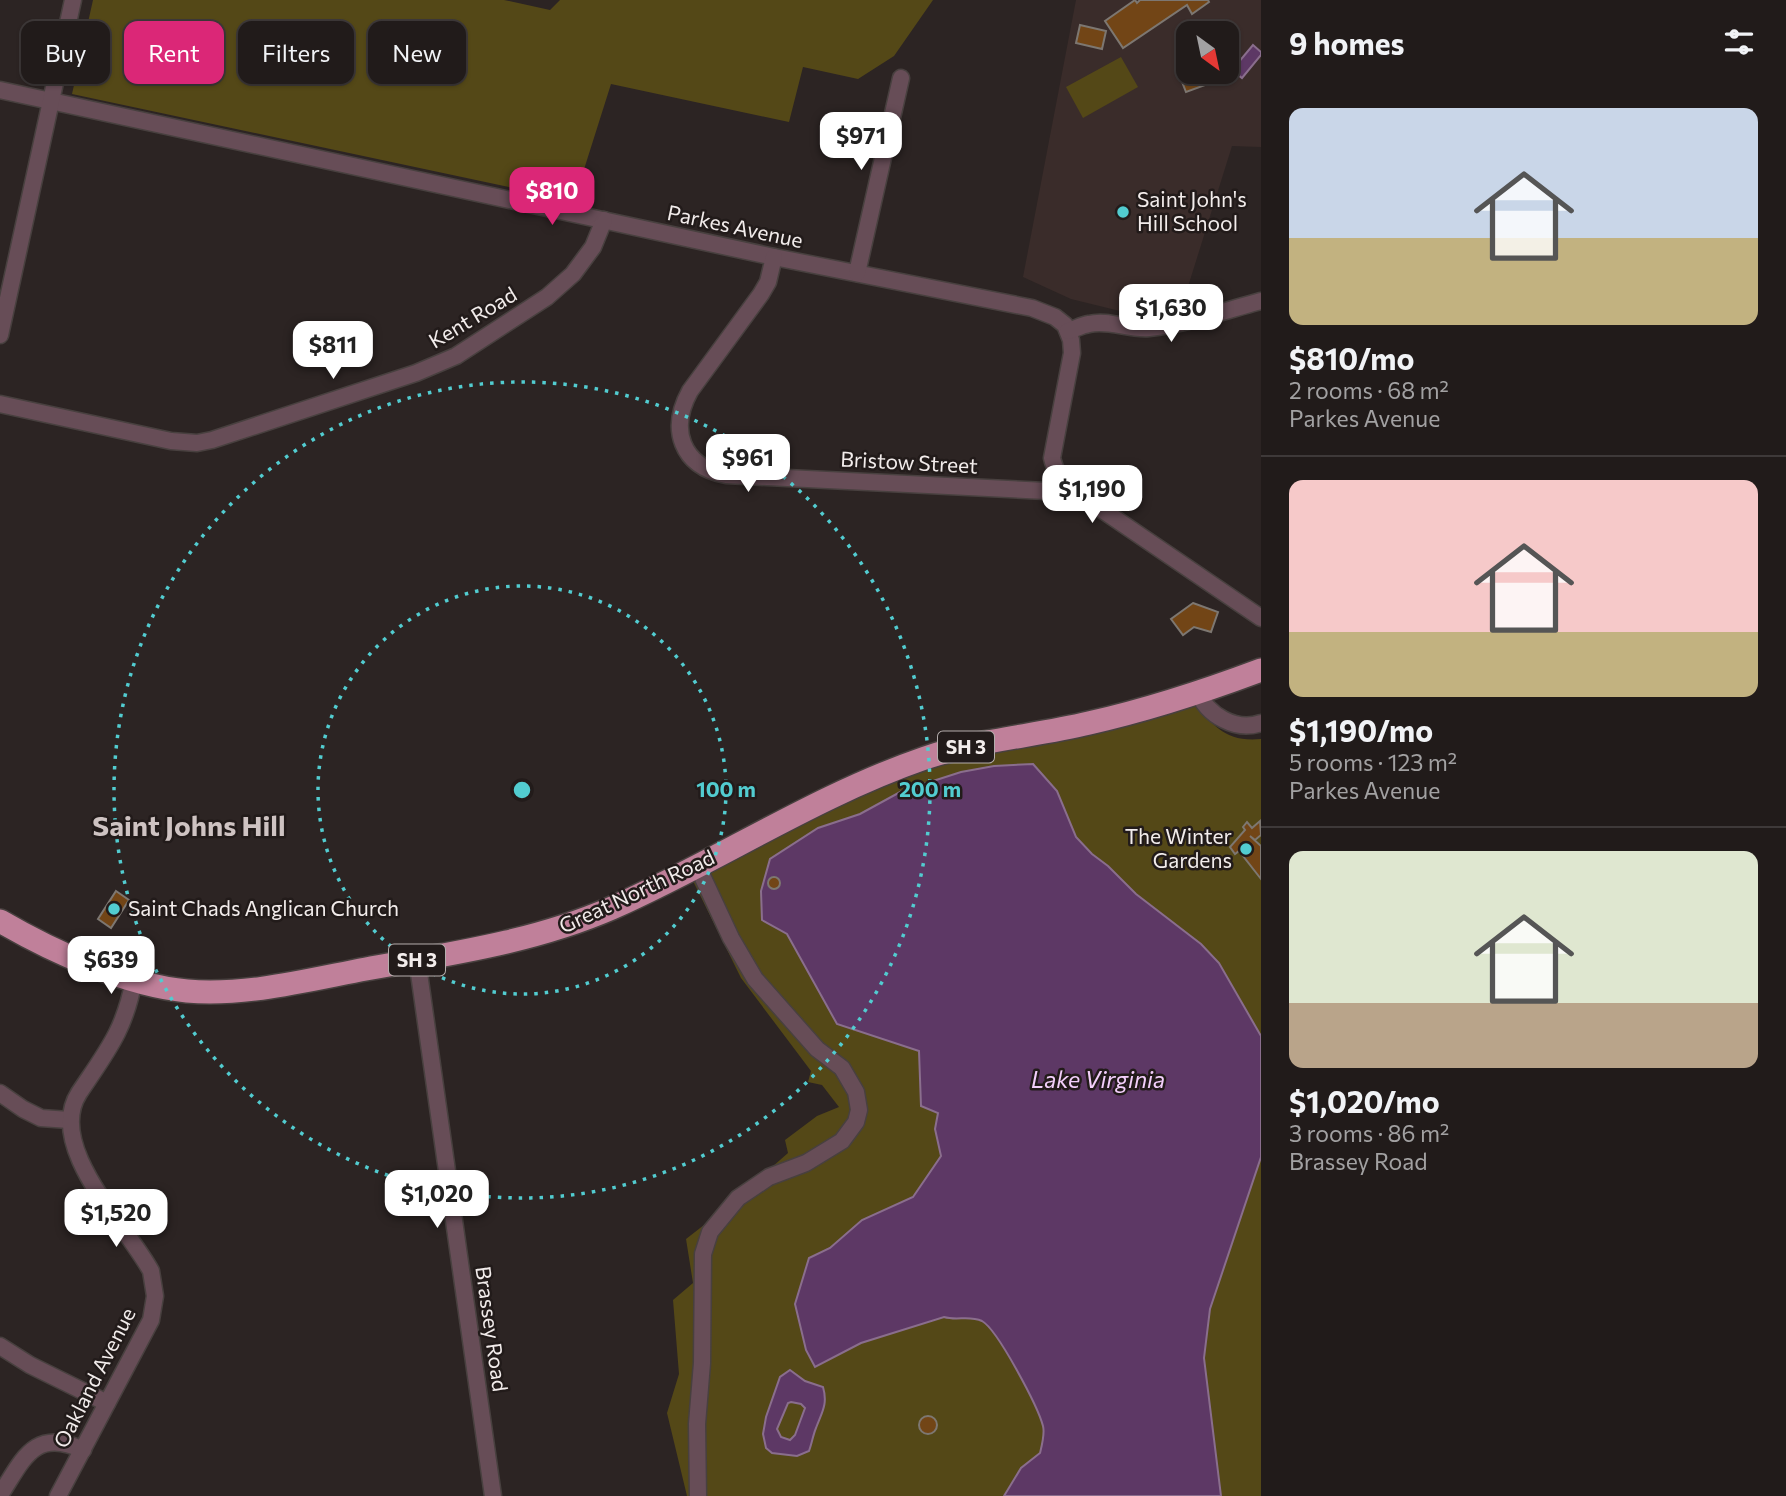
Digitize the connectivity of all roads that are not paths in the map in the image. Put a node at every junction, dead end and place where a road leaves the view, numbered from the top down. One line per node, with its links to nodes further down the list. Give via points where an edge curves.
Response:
1 (73, 0): 4 (street)
2 (901, 78): 7 (street)
3 (0, 90): 4 (street, Parkes Avenue)
4 (51, 102): 5 (street, Parkes Avenue); 10 (street)
5 (604, 220): 6 (street, Parkes Avenue); 11 (street, Kent Road, via 593,247 573,274 547,297 456,356 212,440 171,441)
6 (774, 257): 7 (street, Parkes Avenue); 12 (street, Bristow Street, via 761,294 683,404 682,441 704,468 726,475 1046,491)
7 (857, 273): 9 (street, Parkes Avenue, via 1032,308 1055,317)
8 (1261, 301): 9 (street, via 1166,326 1098,323)
9 (1068, 331): 12 (street, via 1072,353 1052,458)
10 (0, 335)
11 (0, 404)
12 (1067, 485): 13 (street)
13 (1261, 618)
14 (1261, 670): 15 (highway, Great North Road / SH 3)
15 (1198, 692): 16 (street, via 1203,706 1223,719 1250,726); 17 (highway, Great North Road / SH 3, via 1086,724 927,757 795,815)
16 (1261, 723)
17 (697, 865): 19 (highway, Great North Road / SH 3, via 626,902 556,930); 29 (street, via 755,979 817,1049 842,1069 856,1092 859,1110 842,1141 806,1163 769,1177 738,1198 710,1232 703,1255)
18 (0, 921): 20 (highway, Great North Road / SH 3, via 94,966)
19 (417, 960): 20 (highway, Great North Road / SH 3, via 224,991 187,991); 28 (street, Brassey Road)
20 (134, 979): 22 (street, via 116,1038 78,1095)
21 (0, 1093): 22 (street, via 41,1118)
22 (69, 1120): 24 (street, Oakland Avenue, via 83,1169 143,1255 155,1286 150,1320)
23 (0, 1346): 24 (street)
24 (107, 1403): 25 (street, Oakland Avenue)
25 (83, 1450): 26 (street, via 65,1442 42,1445 20,1462); 27 (street, Oakland Avenue)
26 (0, 1495)
27 (58, 1496)
28 (493, 1496)
29 (698, 1496)

